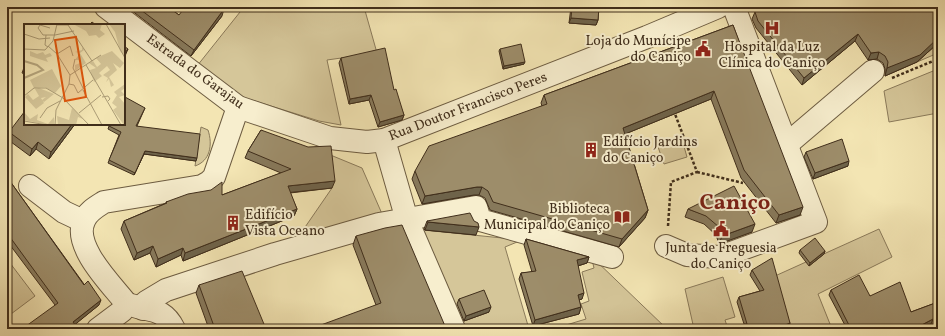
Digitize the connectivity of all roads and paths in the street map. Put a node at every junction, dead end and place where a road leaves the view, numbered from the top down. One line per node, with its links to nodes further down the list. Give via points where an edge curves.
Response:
1 (106, 7): 6 (street, Estrada do Garajau)
2 (718, 7): 8 (street, Rua Doutor Francisco Peres)
3 (734, 7): 9 (street)
4 (938, 59): 5 (path, via 882,82)
5 (873, 71): 9 (street)
6 (238, 108): 8 (street, Estrada do Garajau, via 330,138 367,142); 14 (street, via 214,177 209,182 202,186 104,202 92,210)
7 (675, 114): 10 (path)
8 (384, 140): 13 (street, Rua Doutor Francisco Peres)
9 (786, 145): 15 (street, via 816,222 720,257 688,255)
10 (697, 172): 11 (path); 15 (path, via 672,182)
11 (743, 183)
12 (30, 186): 14 (street, via 64,212)
13 (407, 220): 16 (street, via 476,207 480,220); 17 (street, via 379,224 290,249 166,290); 20 (street, Rua Doutor Francisco Peres)
14 (83, 221): 17 (street, via 84,244 89,256)
15 (666, 246)
16 (612, 257)
17 (135, 306): 18 (street, via 122,310); 19 (street, via 158,311 169,320)
18 (98, 329)
19 (174, 329)
20 (454, 329)

